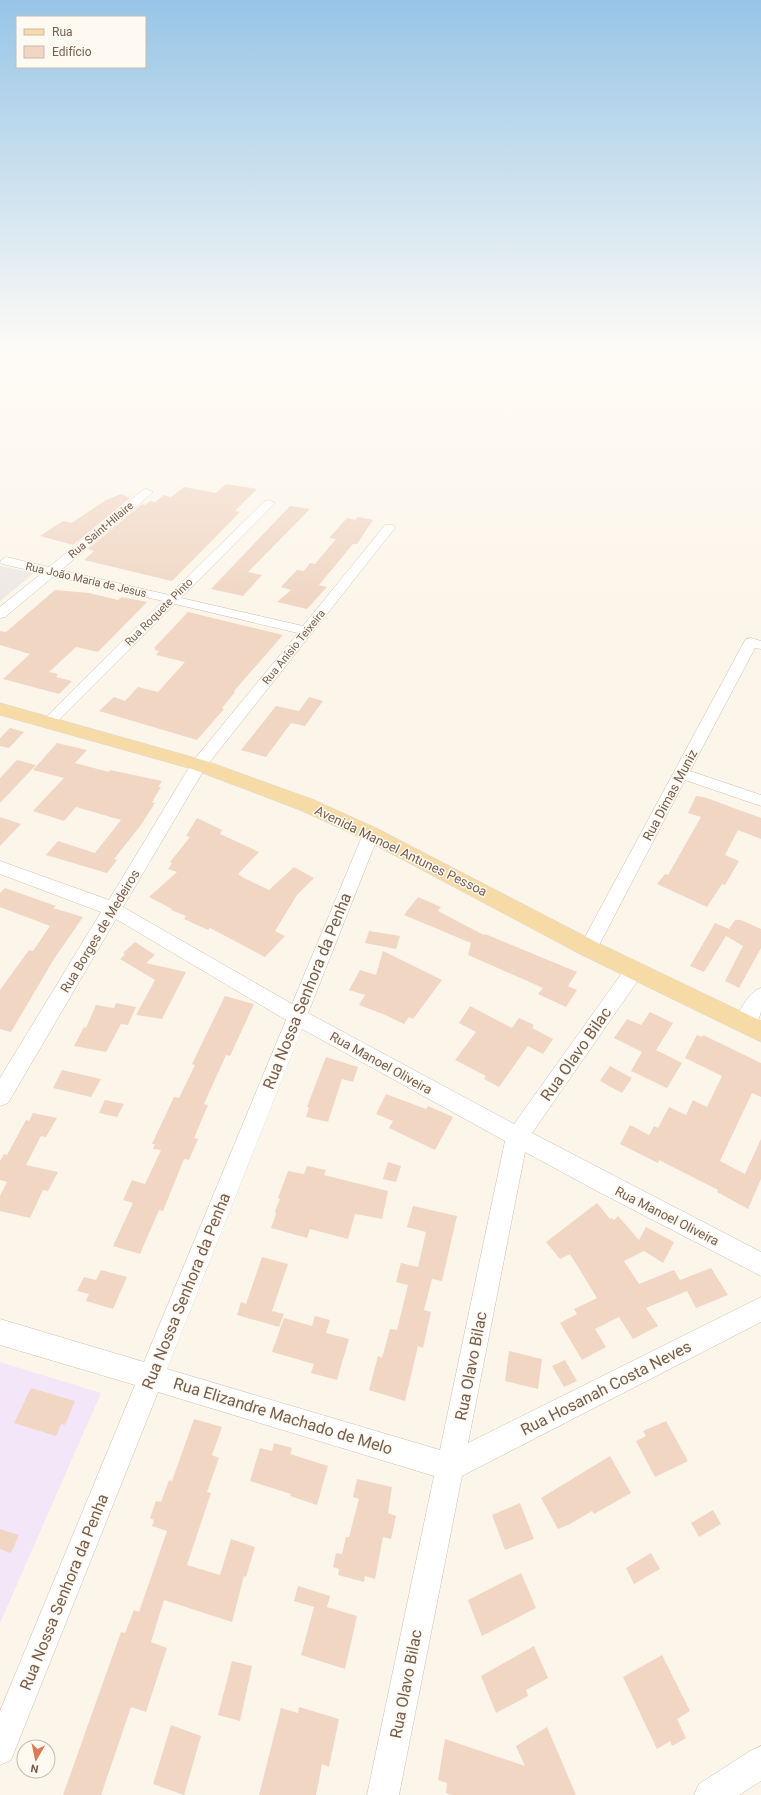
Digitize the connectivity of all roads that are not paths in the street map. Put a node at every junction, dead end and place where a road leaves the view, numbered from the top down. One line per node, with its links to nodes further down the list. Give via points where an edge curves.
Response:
1 (147, 492): 5 (street, Rua Saint-Hilaire)
2 (269, 503): 6 (street, Rua Roquete Pinto)
3 (389, 528): 8 (street, Rua Anísio Teixeira)
4 (6, 561): 5 (street, Rua João Maria de Jesus)
5 (51, 571): 6 (street, Rua João Maria de Jesus); 7 (street, Rua Saint-Hilaire)
6 (171, 600): 8 (street, Rua João Maria de Jesus); 11 (street, Rua Roquete Pinto)
7 (0, 614)
8 (307, 631): 12 (street, Rua Anísio Teixeira)
9 (756, 643): 13 (street, Rua Dimas Muniz)
10 (0, 709): 11 (main road, Avenida Manoel Antunes Pessoa)
11 (49, 722): 12 (main road, Avenida Manoel Antunes Pessoa)
12 (199, 766): 15 (main road, Avenida Manoel Antunes Pessoa, via 271,791); 17 (street, Rua Borges de Medeiros)
13 (681, 773): 14 (street); 18 (street, Rua Dimas Muniz)
14 (761, 801)
15 (371, 834): 18 (main road, Avenida Manoel Antunes Pessoa); 21 (street, Rua Nossa Senhora da Penha)
16 (0, 866): 17 (street, Rua Manoel Oliveira)
17 (113, 909): 21 (street, Rua Manoel Oliveira); 23 (street, Rua Borges de Medeiros)
18 (588, 948): 19 (main road, Avenida Manoel Antunes Pessoa)
19 (634, 971): 22 (main road, Avenida Manoel Antunes Pessoa); 24 (street, Rua Olavo Bilac)
20 (761, 996): 22 (street)
21 (297, 1017): 24 (street, Rua Manoel Oliveira); 28 (street, Rua Nossa Senhora da Penha)
22 (752, 1028)
23 (0, 1096)
24 (517, 1137): 25 (street, Rua Manoel Oliveira, via 618,1192); 29 (street, Rua Olavo Bilac)
25 (761, 1264)
26 (761, 1309): 29 (street, Rua Hosanah Costa Neves)
27 (0, 1332): 28 (street, Rua Elizandre Machado de Melo)
28 (151, 1377): 29 (street, Rua Elizandre Machado de Melo); 30 (street, Rua Nossa Senhora da Penha)
29 (450, 1467): 32 (street, Rua Olavo Bilac)
30 (0, 1749)
31 (761, 1762): 33 (street)
32 (384, 1795)
33 (710, 1795)

